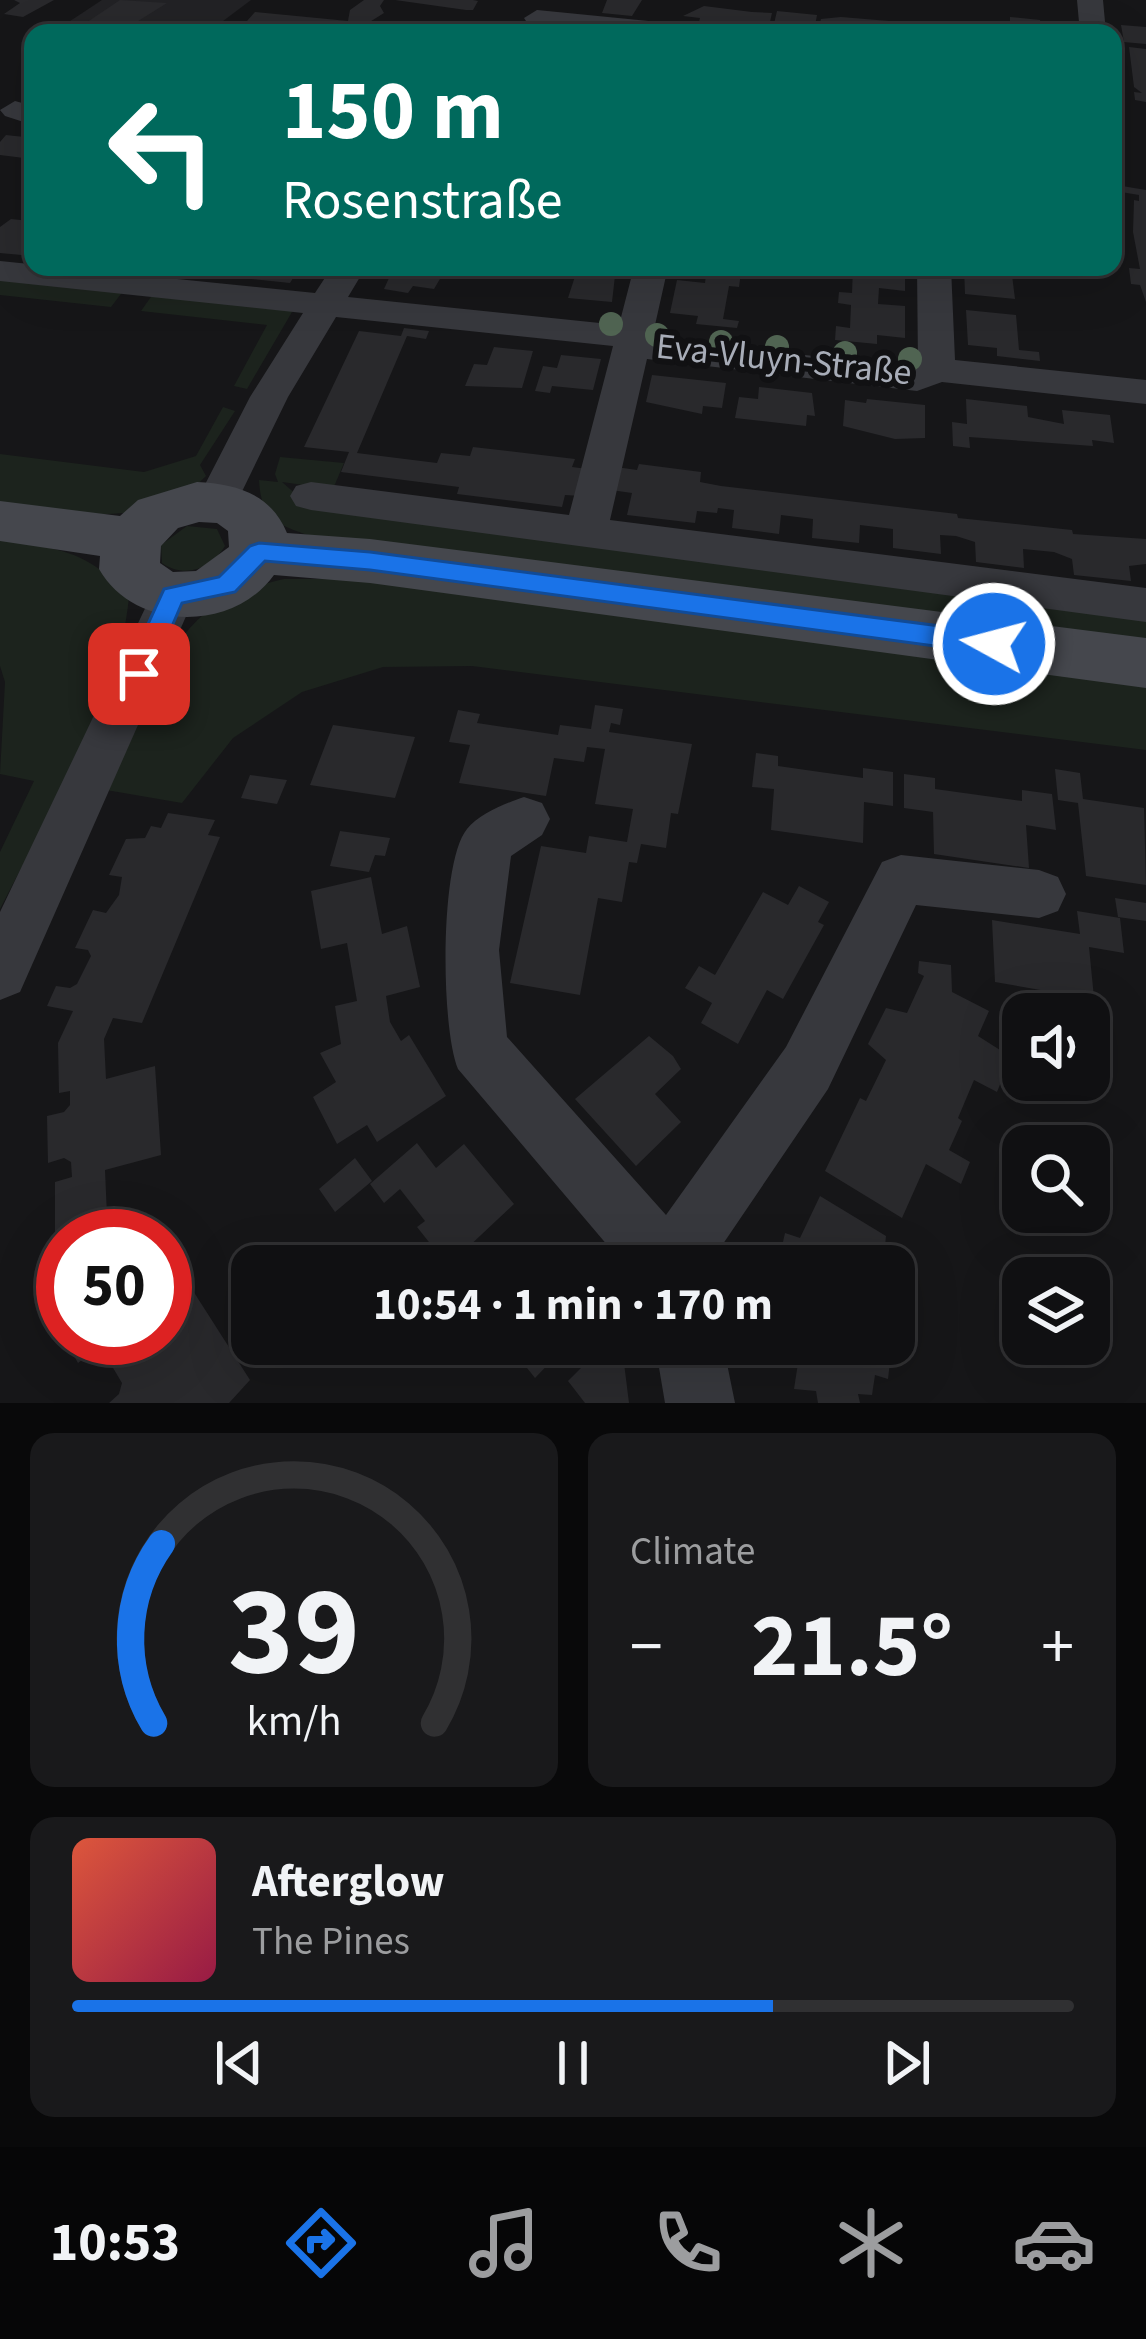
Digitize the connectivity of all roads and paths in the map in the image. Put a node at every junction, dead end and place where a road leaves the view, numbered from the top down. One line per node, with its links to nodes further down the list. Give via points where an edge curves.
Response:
1 (538, 17): 2 (street)
2 (604, 24)
3 (49, 276): 7 (street, Eva-Vluyn-Straße)
4 (343, 276): 7 (street)
5 (649, 276): 8 (street, Eva-Vluyn-Straße)
6 (934, 276): 9 (street, Eva-Vluyn-Straße)
7 (323, 304): 8 (street, Eva-Vluyn-Straße); 12 (street)
8 (632, 337): 9 (street, Eva-Vluyn-Straße, via 651,349 917,379); 14 (street)
9 (937, 370): 10 (street, Eva-Vluyn-Straße)
10 (1146, 392)
11 (311, 496): 14 (street)
12 (217, 502): 15 (main road, via 158,514); 16 (main road, via 248,514)
13 (0, 521): 15 (main road)
14 (585, 535): 18 (street)
15 (132, 539): 17 (main road, via 127,554 138,582)
16 (259, 552): 17 (main road, via 226,585); 19 (main road)
17 (173, 596): 22 (street)
18 (1146, 605)
19 (1146, 663)
20 (524, 819): 23 (street, via 485,844 471,950 479,1049)
21 (1039, 894): 24 (street, via 901,879 807,1068)
22 (0, 973)
23 (651, 1245)
24 (684, 1245)
25 (692, 1365): 26 (street)
26 (700, 1403)

